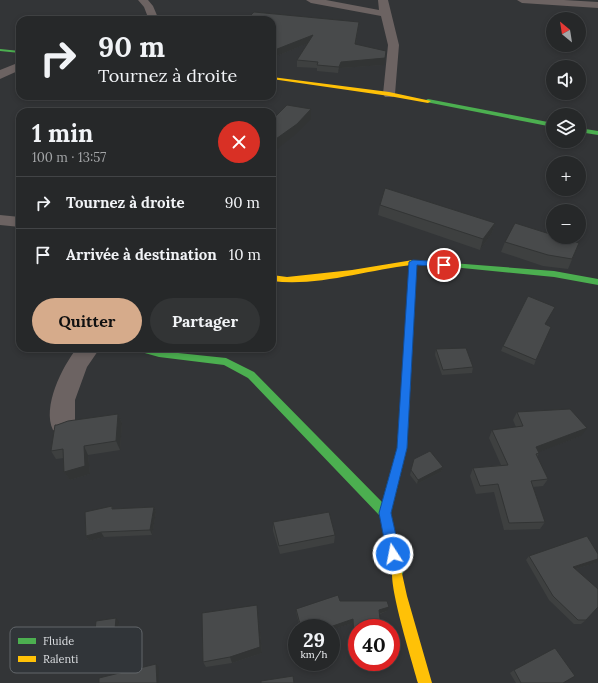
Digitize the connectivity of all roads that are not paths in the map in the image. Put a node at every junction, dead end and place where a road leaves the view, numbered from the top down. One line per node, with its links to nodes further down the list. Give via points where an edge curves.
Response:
1 (143, 0): 7 (street)
2 (312, 0): 5 (street)
3 (522, 0): 4 (street)
4 (571, 2): 6 (street)
5 (382, 5): 13 (street, via 393,40)
6 (598, 5)
7 (153, 16)
8 (0, 50): 9 (street)
9 (16, 52)
10 (16, 67): 11 (street)
11 (0, 75)
12 (276, 79): 13 (street)
13 (390, 94): 14 (street)
14 (546, 124)
15 (586, 131): 16 (street)
16 (598, 133)
17 (0, 220): 18 (street)
18 (16, 222)
19 (413, 262): 20 (street, via 352,273 287,280); 21 (street, via 554,274); 25 (street, via 402,448)
20 (276, 279)
21 (598, 282)
22 (86, 352): 24 (street, via 77,364 63,400)
23 (152, 352): 25 (street, via 226,362 251,375)
24 (62, 423)
25 (385, 513): 26 (street, via 401,596)
26 (425, 683)

